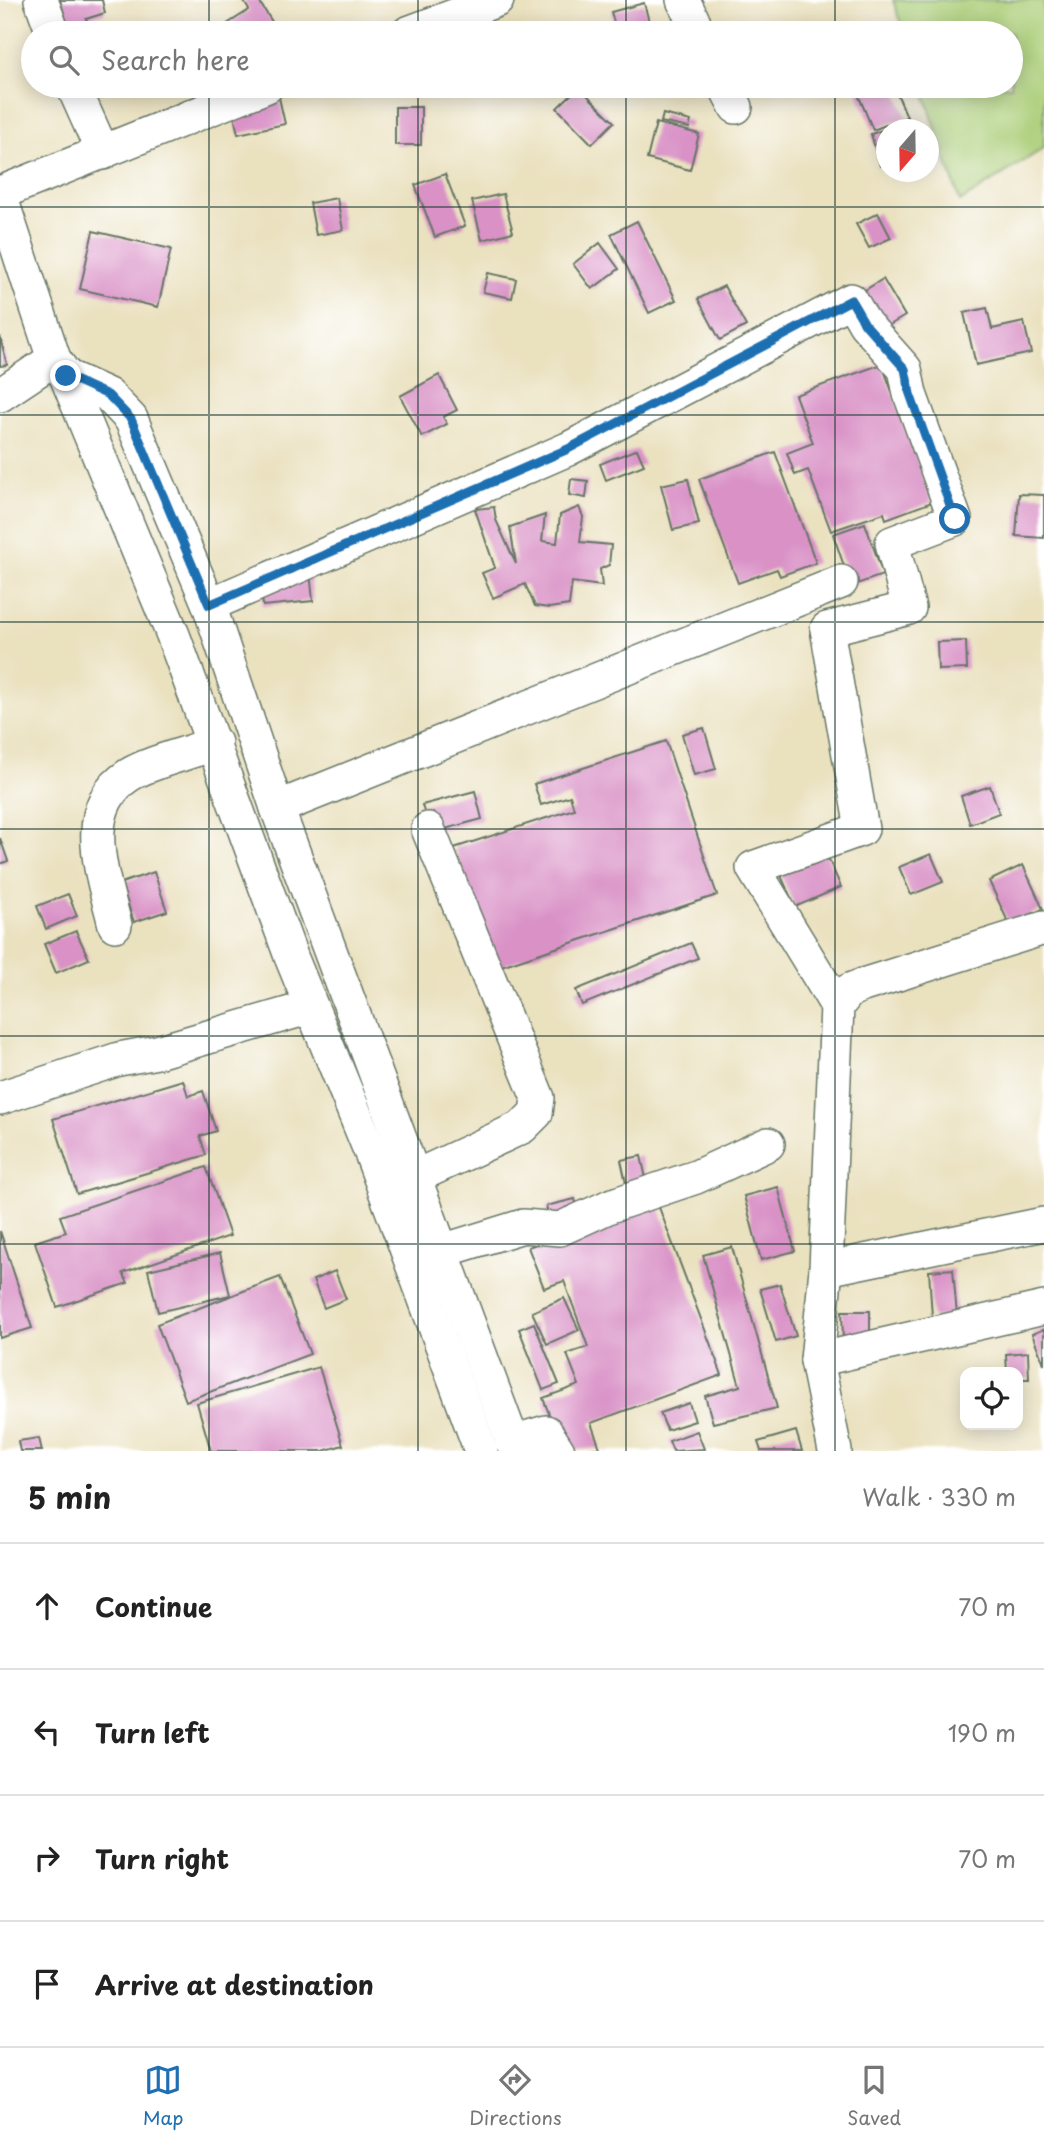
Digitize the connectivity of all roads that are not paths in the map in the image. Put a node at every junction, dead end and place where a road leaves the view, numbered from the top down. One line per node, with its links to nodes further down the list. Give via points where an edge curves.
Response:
1 (41, 0): 4 (street)
2 (497, 0): 5 (street)
3 (683, 0): 6 (street)
4 (49, 21)
5 (440, 21)
6 (693, 21)
7 (78, 98): 9 (street)
8 (238, 98): 9 (street)
9 (103, 153): 10 (street)
10 (0, 194): 11 (street)
11 (60, 368): 12 (street); 14 (street, via 108,395 131,419); 15 (street)
12 (0, 395)
13 (841, 582): 16 (street)
14 (209, 605): 16 (street); 23 (street, via 568,449 851,300 865,324 905,369 955,519 892,543 909,608 827,629 862,829 753,868)
15 (215, 743): 18 (street, via 129,775 107,802 99,818 97,848); 21 (street)
16 (277, 808): 20 (street)
17 (428, 829): 27 (street, via 538,1098 536,1113 522,1127)
18 (115, 925)
19 (1044, 928): 23 (street, via 863,985 850,990)
20 (331, 952): 21 (street); 27 (street)
21 (292, 959): 22 (street)
22 (311, 1006): 24 (street, via 119,1059); 26 (street)
23 (837, 1006): 30 (street)
24 (0, 1098)
25 (768, 1144): 29 (street, via 560,1229 523,1226)
26 (371, 1153): 27 (street); 33 (street)
27 (410, 1162): 29 (street)
28 (1044, 1224): 30 (street)
29 (442, 1251): 33 (street)
30 (826, 1269): 32 (street)
31 (1044, 1308): 32 (street)
32 (817, 1360): 35 (street)
33 (503, 1448): 34 (street, via 546,1432)
34 (558, 1451)
35 (835, 1451)

